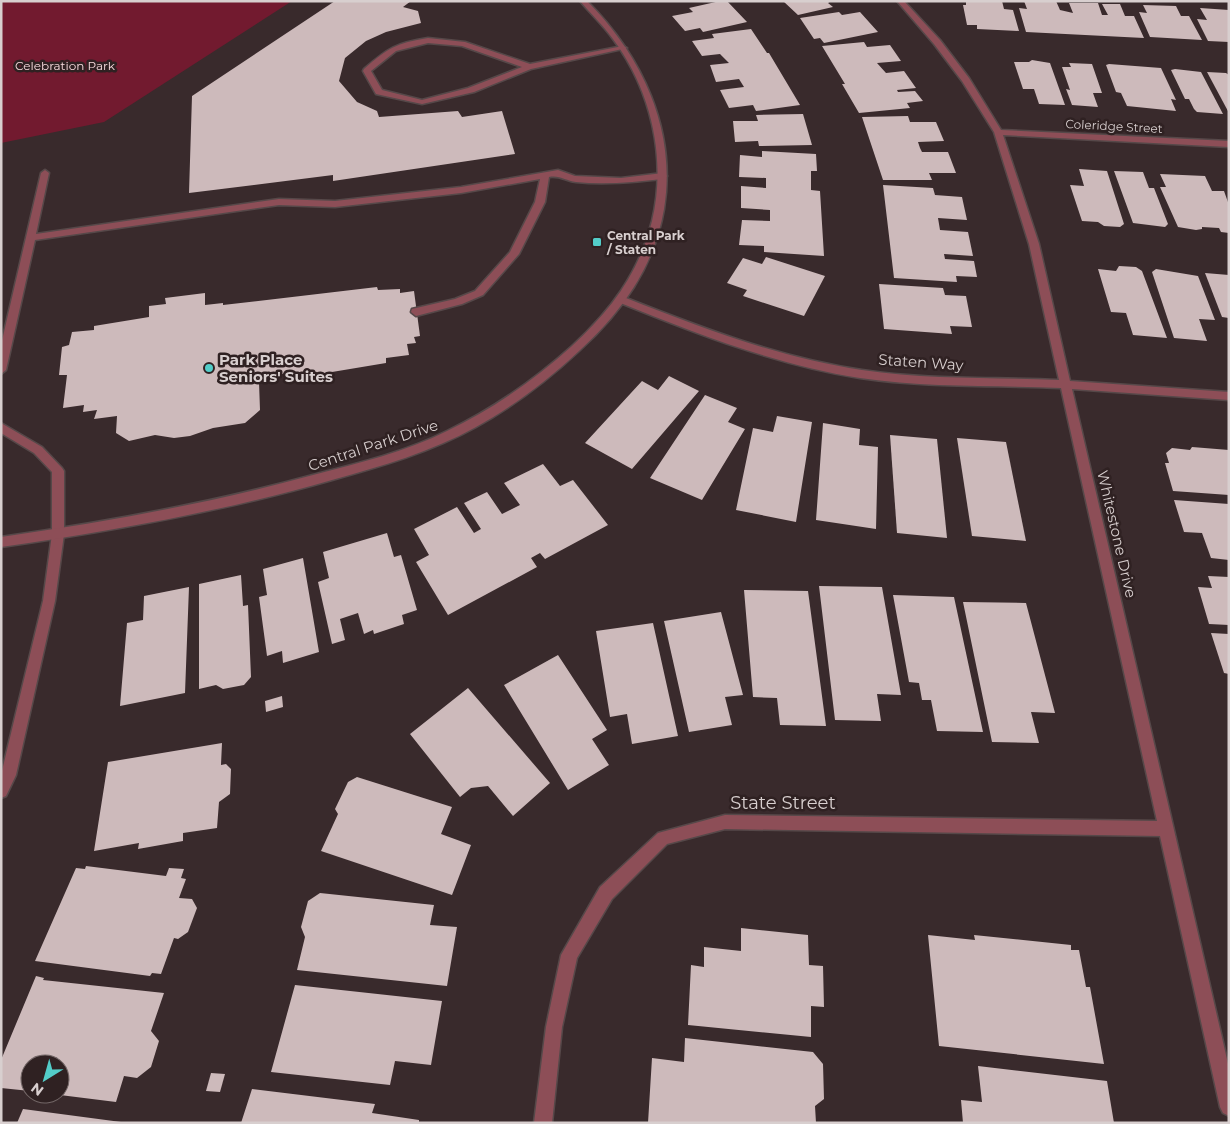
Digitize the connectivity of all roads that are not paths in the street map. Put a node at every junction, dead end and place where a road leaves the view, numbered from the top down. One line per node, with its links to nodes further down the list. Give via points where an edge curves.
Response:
1 (584, 1): 3 (street, Central Park Drive)
2 (900, 1): 5 (street, Whitestone Drive, via 966,80)
3 (623, 48): 4 (street); 9 (street, Central Park Drive, via 647,94 659,137)
4 (529, 67): 4 (street, via 471,90 422,102 379,92 367,71 391,49 423,40 465,43)
5 (998, 132): 6 (street, Coleridge Street); 14 (street, Whitestone Drive, via 1034,244)
6 (1229, 144)
7 (45, 173): 10 (street)
8 (545, 175): 9 (street, via 558,173 574,179 621,181); 10 (street, via 461,190 334,204 279,202); 12 (street, via 540,202 514,254 479,293 458,302)
9 (663, 176): 11 (street, Central Park Drive, via 657,221 650,244)
10 (30, 238): 13 (street)
11 (622, 300): 14 (street, Staten Way, via 768,354 838,370 914,379); 17 (street, Central Park Drive, via 543,377 486,416 451,435 404,453 299,484)
12 (416, 312)
13 (1, 370)
14 (1066, 384): 15 (street, Staten Way); 20 (street, Whitestone Drive)
15 (1229, 396)
16 (1, 427): 17 (street, via 38,450 58,471)
17 (58, 534): 18 (street, Central Park Drive); 19 (street, via 49,601 9,775)
18 (1, 542)
19 (1, 791)
20 (1167, 829): 21 (street, Whitestone Drive); 22 (street, State Street, via 725,822 663,838 606,893 569,954 554,1027)
21 (1229, 1107)
22 (542, 1123)

